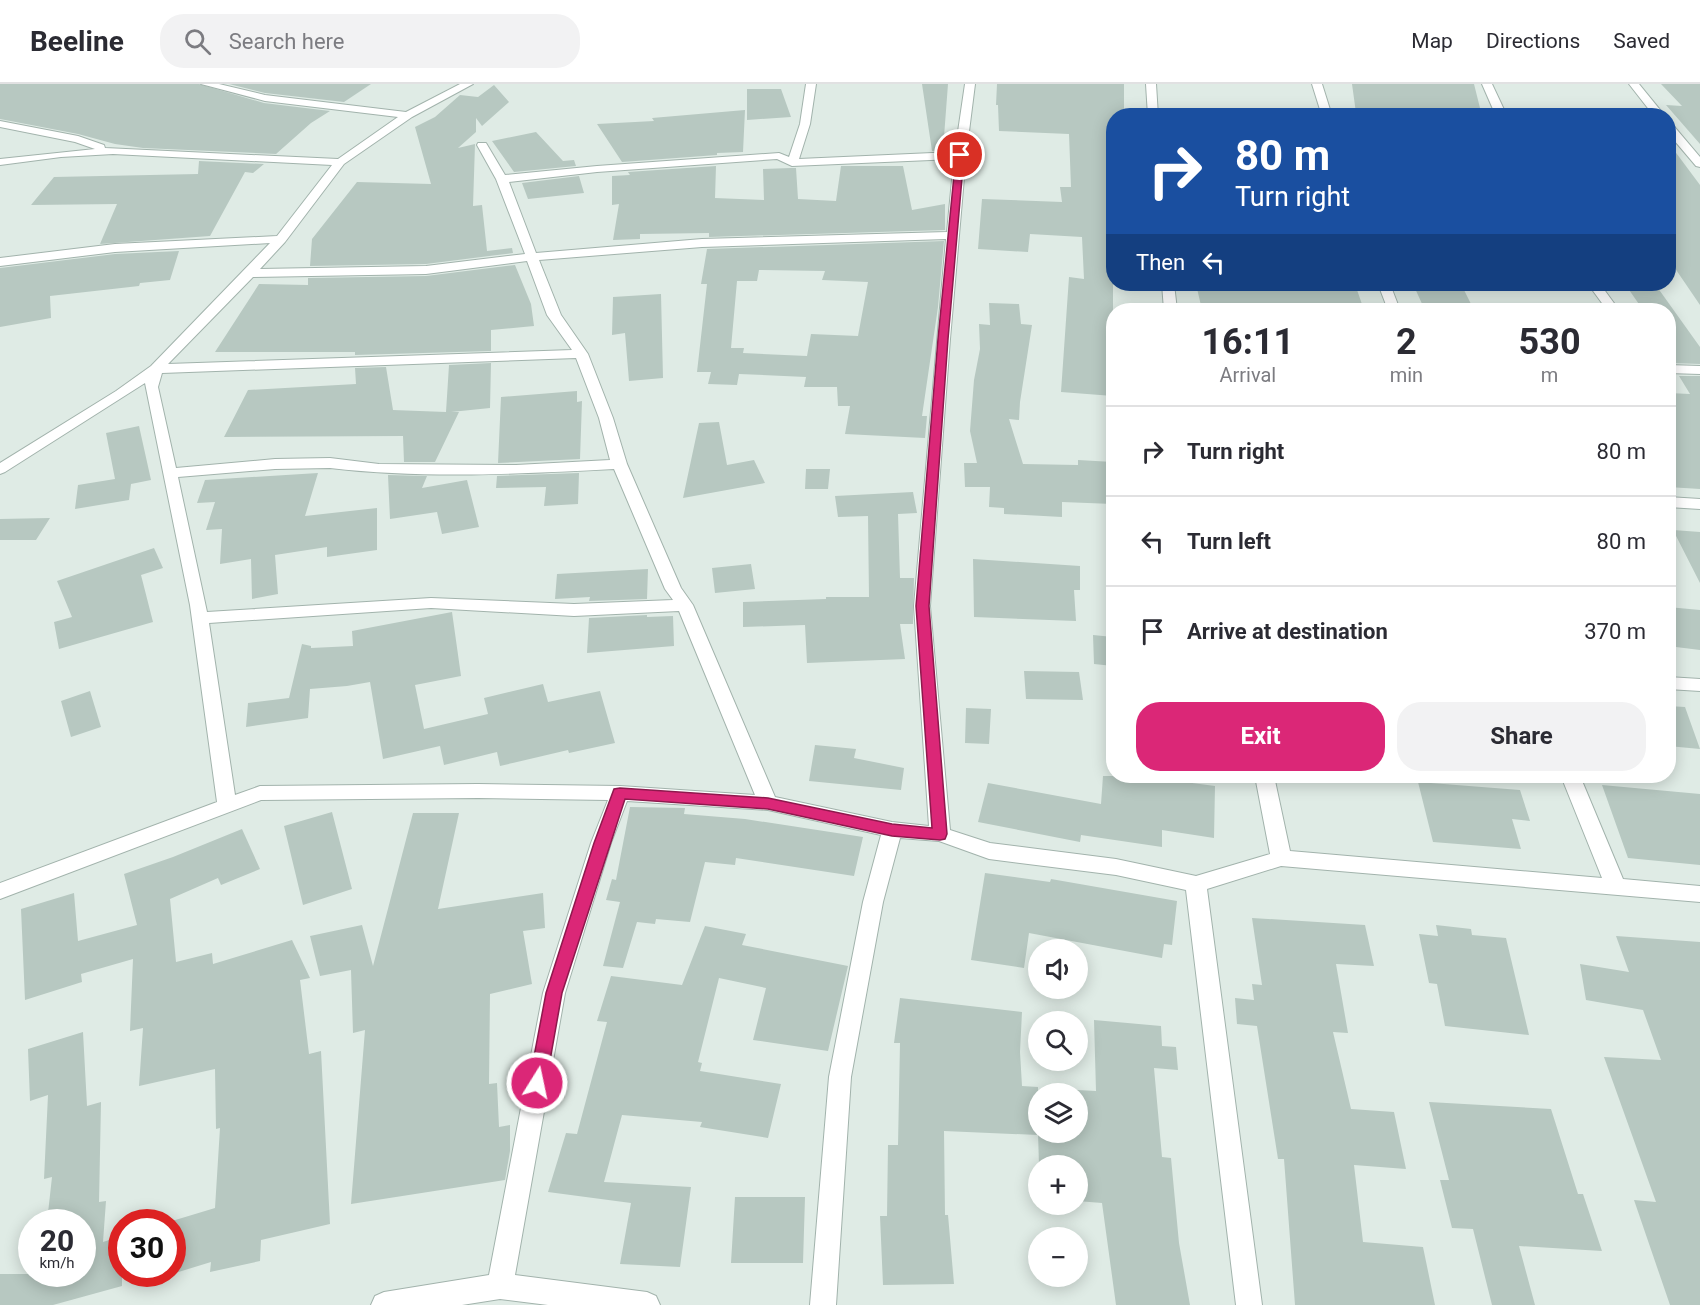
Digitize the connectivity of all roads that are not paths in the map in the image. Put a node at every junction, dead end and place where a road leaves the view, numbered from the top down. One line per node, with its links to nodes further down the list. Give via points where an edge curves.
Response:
1 (206, 84): 13 (street, via 266,98)
2 (468, 84): 13 (street)
3 (811, 84): 21 (street, via 805,124)
4 (970, 84): 18 (street)
5 (1151, 84): 9 (street)
6 (1317, 84): 10 (street)
7 (1487, 84): 11 (street)
8 (1634, 84): 12 (street)
9 (1152, 108)
10 (1325, 108)
11 (1498, 108)
12 (1654, 108)
13 (408, 115): 20 (street)
14 (0, 124): 17 (street)
15 (1676, 136): 22 (street)
16 (482, 145): 23 (street)
17 (113, 151): 19 (street); 20 (street)
18 (960, 155): 21 (street); 24 (street)
19 (0, 162)
20 (340, 162): 25 (street)
21 (792, 163): 23 (street, via 779,156)
22 (1700, 164)
23 (502, 179): 26 (street)
24 (952, 235): 26 (street, via 702,243); 48 (street, via 922,606)
25 (281, 239): 27 (street, via 115,248); 28 (street)
26 (532, 257): 28 (street, via 426,270); 29 (street, via 554,315)
27 (0, 262)
28 (249, 273): 30 (street)
29 (581, 354): 30 (street); 33 (street)
30 (156, 369): 34 (street); 35 (street, via 151,387)
31 (1676, 369): 32 (street)
32 (1700, 370)
33 (619, 464): 35 (street, via 493,470 275,464); 38 (street, via 673,589)
34 (0, 469)
35 (169, 473): 39 (street)
36 (1676, 502): 37 (street)
37 (1700, 504)
38 (685, 605): 39 (street, via 574,610 431,603); 45 (street)
39 (200, 618): 46 (street)
40 (1676, 684): 41 (street)
41 (1700, 685)
42 (1266, 783): 49 (street)
43 (1574, 783): 51 (street)
44 (620, 793): 45 (street); 46 (street, via 260,793); 54 (street, via 554,993)
45 (768, 803): 47 (street)
46 (227, 806): 52 (street)
47 (892, 830): 48 (street); 57 (street, via 873,902 840,1077)
48 (940, 834): 50 (street, via 989,850 1116,867)
49 (1281, 858): 50 (street); 51 (street)
50 (1196, 884): 58 (street)
51 (1616, 886): 53 (street)
52 (0, 891)
53 (1700, 894)
54 (500, 1286): 55 (street); 56 (street)
55 (384, 1305)
56 (647, 1305)
57 (823, 1305)
58 (1249, 1305)

